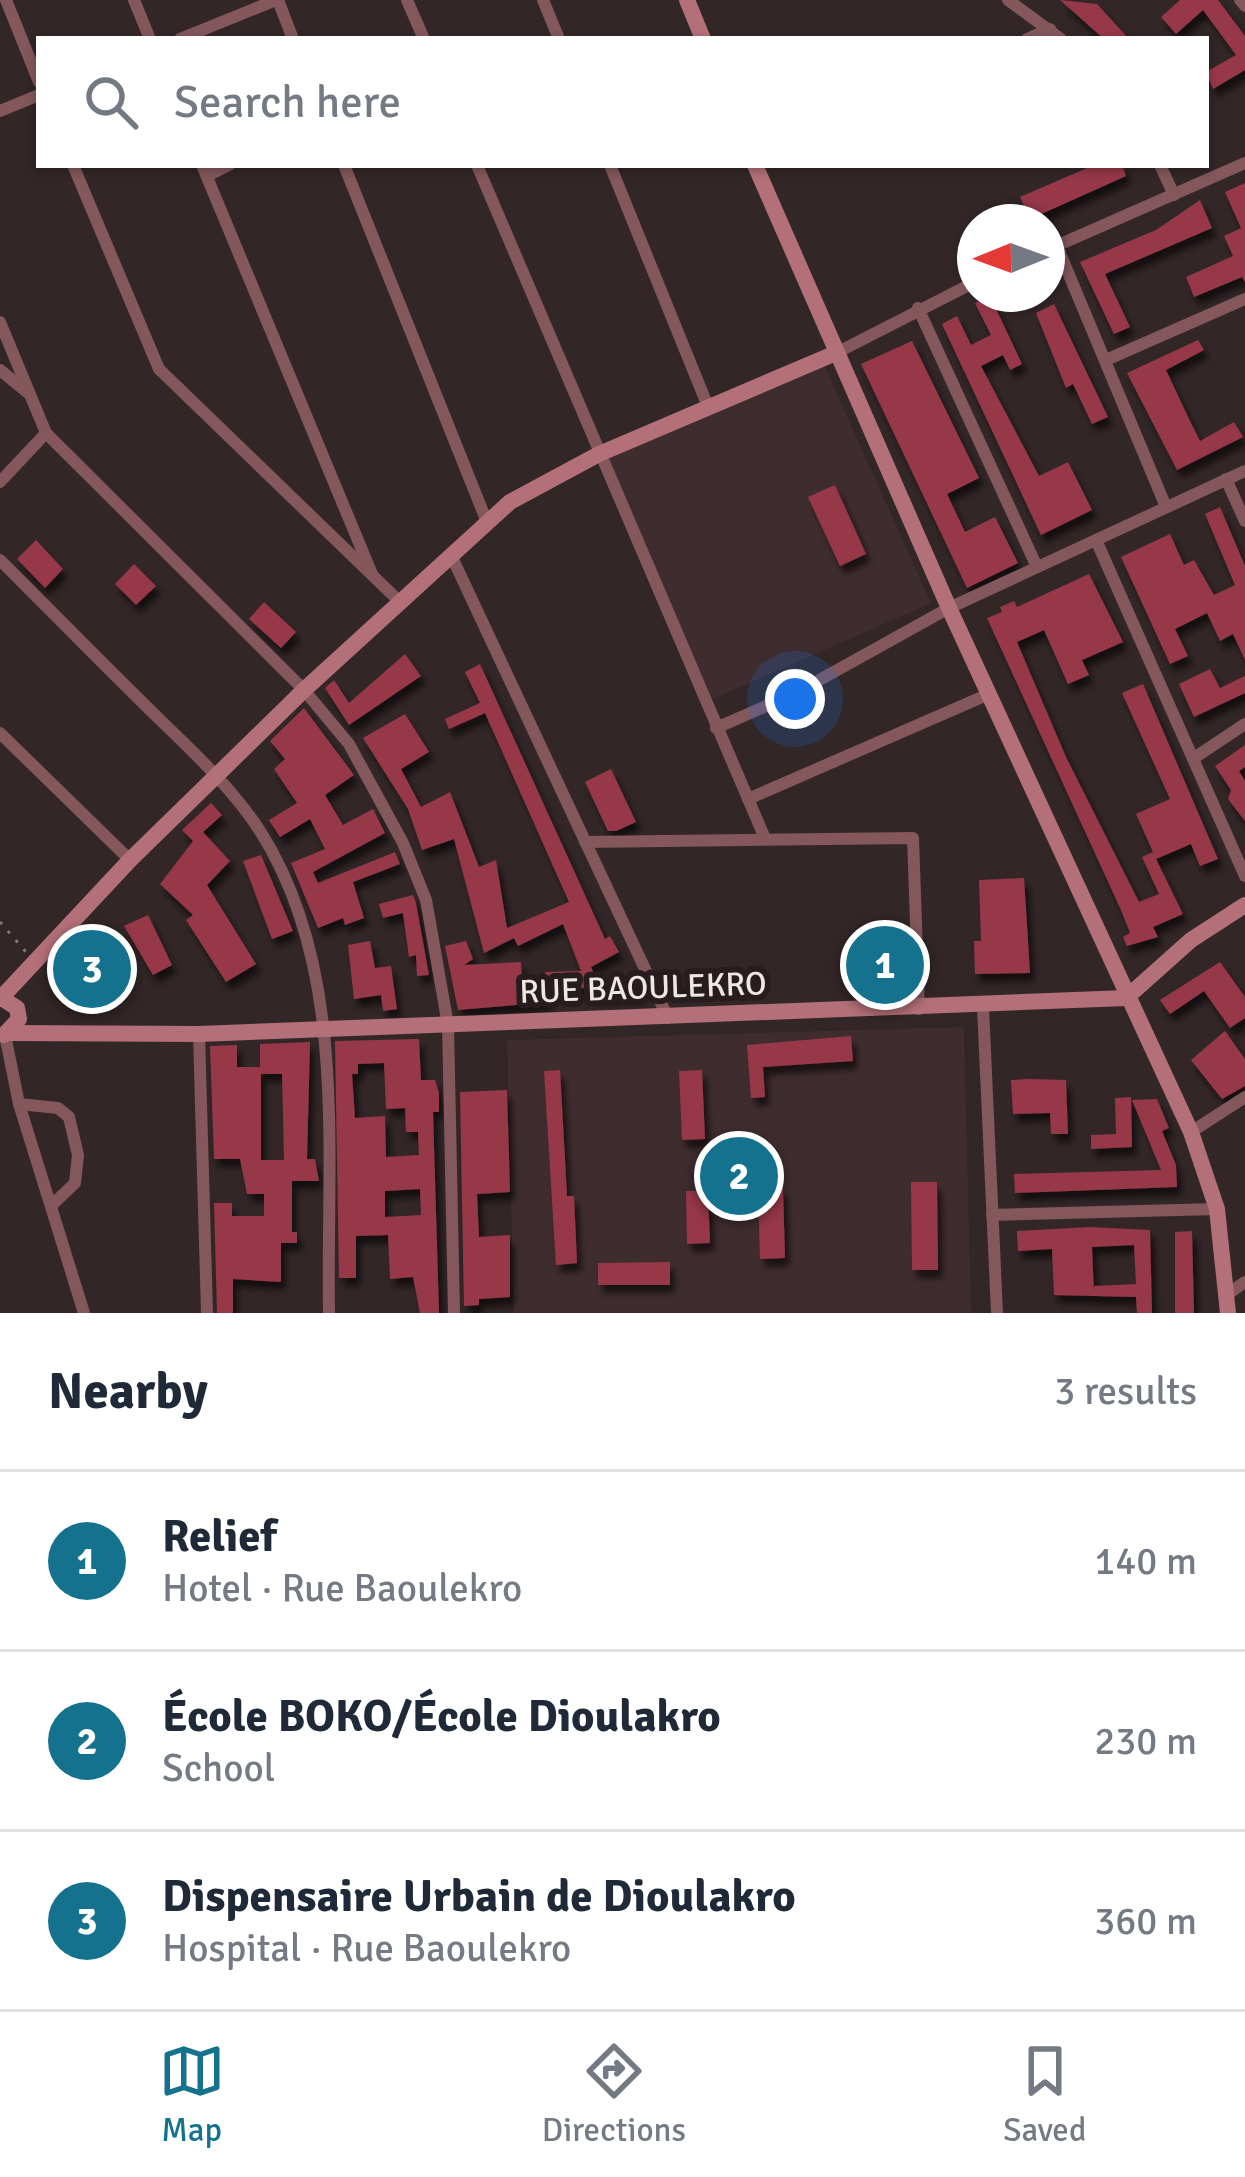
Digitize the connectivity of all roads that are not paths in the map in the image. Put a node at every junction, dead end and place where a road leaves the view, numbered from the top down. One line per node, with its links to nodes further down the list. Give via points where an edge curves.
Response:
1 (7, 0): 15 (street)
2 (134, 0): 9 (street)
3 (277, 0): 10 (street); 11 (street)
4 (407, 0): 12 (street)
5 (543, 0): 13 (street)
6 (687, 0): 14 (street)
7 (1008, 0): 8 (street)
8 (1055, 34)
9 (149, 36)
10 (187, 36)
11 (292, 36)
12 (423, 36)
13 (558, 36)
14 (702, 36)
15 (36, 74)
16 (36, 96): 17 (street)
17 (0, 111)
18 (1245, 163): 26 (street)
19 (74, 168): 50 (street, via 159,369)
20 (345, 168): 45 (street)
21 (478, 168): 39 (street)
22 (611, 168): 37 (street)
23 (756, 168): 33 (street)
24 (1161, 168): 26 (street)
25 (204, 170): 50 (street)
26 (1174, 195): 27 (street)
27 (1065, 242)
28 (1065, 275): 34 (street)
29 (957, 290): 31 (street)
30 (1245, 299): 34 (street)
31 (918, 308): 33 (street); 49 (street)
32 (0, 322): 36 (street)
33 (836, 353): 37 (street); 52 (street)
34 (1106, 360): 43 (street)
35 (0, 370): 36 (street)
36 (30, 394): 38 (street)
37 (709, 409): 39 (street)
38 (46, 433): 42 (street); 53 (street)
39 (599, 454): 45 (street); 56 (street)
40 (1245, 471): 41 (street)
41 (1226, 479): 43 (street); 44 (street)
42 (0, 482)
43 (1166, 507): 46 (street)
44 (1245, 521)
45 (488, 522): 47 (street)
46 (1096, 540): 49 (street); 58 (street)
47 (451, 555): 51 (street); 62 (street)
48 (0, 560): 59 (street)
49 (1037, 567): 52 (street)
50 (374, 579): 51 (street)
51 (400, 601): 53 (street)
52 (949, 608): 54 (street); 56 (street)
53 (304, 690): 59 (street); 71 (street, via 349,744 404,843 426,900)
54 (989, 694): 60 (street); 66 (street)
55 (1245, 724): 58 (street)
56 (716, 728): 60 (street)
57 (0, 733): 63 (street)
58 (1194, 758): 64 (street)
59 (216, 776): 63 (street); 72 (street, via 261,832 294,902)
60 (748, 799): 61 (street)
61 (764, 836): 62 (street); 69 (street, via 913,838)
62 (586, 842): 70 (street)
63 (130, 860): 67 (street)
64 (1245, 877)
65 (1245, 905): 66 (street)
66 (1126, 998): 68 (street, RUE BAOULEKRO); 77 (street)
67 (2, 999): 74 (street, via 19,1013)
68 (983, 1006): 69 (street, RUE BAOULEKRO); 80 (street)
69 (919, 1009): 70 (street, RUE BAOULEKRO)
70 (668, 1018): 71 (street, RUE BAOULEKRO)
71 (448, 1025): 72 (street, RUE BAOULEKRO); 86 (street)
72 (324, 1029): 73 (street, RUE BAOULEKRO); 85 (street)
73 (200, 1034): 74 (street, RUE BAOULEKRO); 84 (street)
74 (5, 1035): 76 (street)
75 (1245, 1097): 77 (street)
76 (20, 1104): 78 (street); 78 (street, via 69,1117 75,1184)
77 (1191, 1132): 79 (street)
78 (51, 1206): 83 (street)
79 (1217, 1209): 80 (street); 82 (street)
80 (992, 1215): 87 (street)
81 (1245, 1282): 82 (street)
82 (1228, 1304)
83 (84, 1313)
84 (207, 1313)
85 (329, 1313)
86 (454, 1313)
87 (998, 1313)

